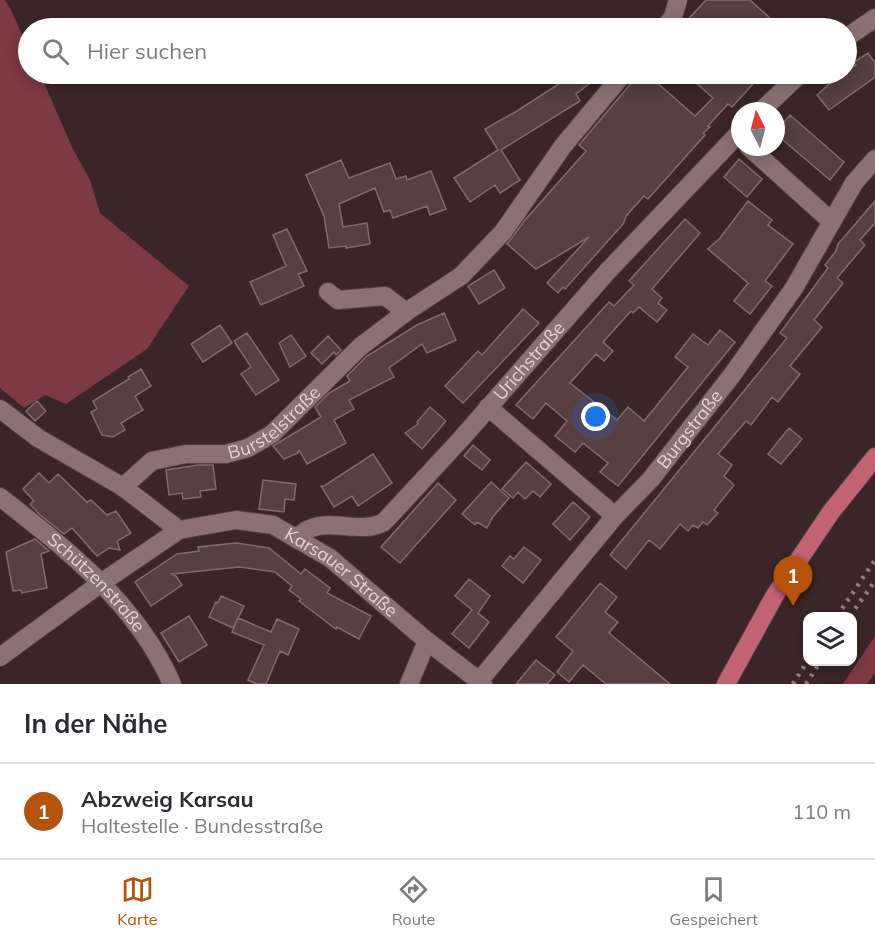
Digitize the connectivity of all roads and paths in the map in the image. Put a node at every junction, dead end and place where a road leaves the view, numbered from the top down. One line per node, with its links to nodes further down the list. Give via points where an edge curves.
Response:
1 (678, 0): 2 (street)
2 (672, 18)
3 (875, 18): 4 (street)
4 (857, 30)
5 (615, 84): 13 (street, Burstelstraße, via 563,146 503,232 461,276)
6 (789, 84): 7 (street)
7 (770, 102)
8 (731, 148): 14 (street, Urichstraße, via 606,273)
9 (760, 156): 11 (street)
10 (875, 159): 11 (street, Burgstraße, via 854,183)
11 (832, 222): 19 (street, Burgstraße, via 794,288 738,366 651,479)
12 (328, 292): 13 (street, via 338,300 385,296)
13 (406, 312): 17 (street, Burstelstraße, via 360,347 272,434 248,448 226,454 186,454 152,461)
14 (488, 407): 19 (street); 21 (street, Urichstraße, via 384,522 363,527 317,526)
15 (0, 409): 17 (street, via 38,438)
16 (875, 457): 28 (main road, via 831,512 775,595)
17 (123, 487): 20 (street)
18 (0, 497): 22 (street, Schützenstraße)
19 (615, 516): 25 (street, Burgstraße)
20 (179, 530): 21 (street, Karsauer Straße, via 236,520 273,525); 22 (street, Karsauer Straße)
21 (297, 538): 23 (street, Karsauer Straße, via 330,558)
22 (101, 582): 24 (street, Karsauer Straße); 26 (street, Schützenstraße, via 136,620)
23 (427, 641): 25 (street, Karsauer Straße); 27 (street)
24 (0, 657)
25 (482, 682)
26 (172, 684)
27 (409, 684)
28 (726, 684)

